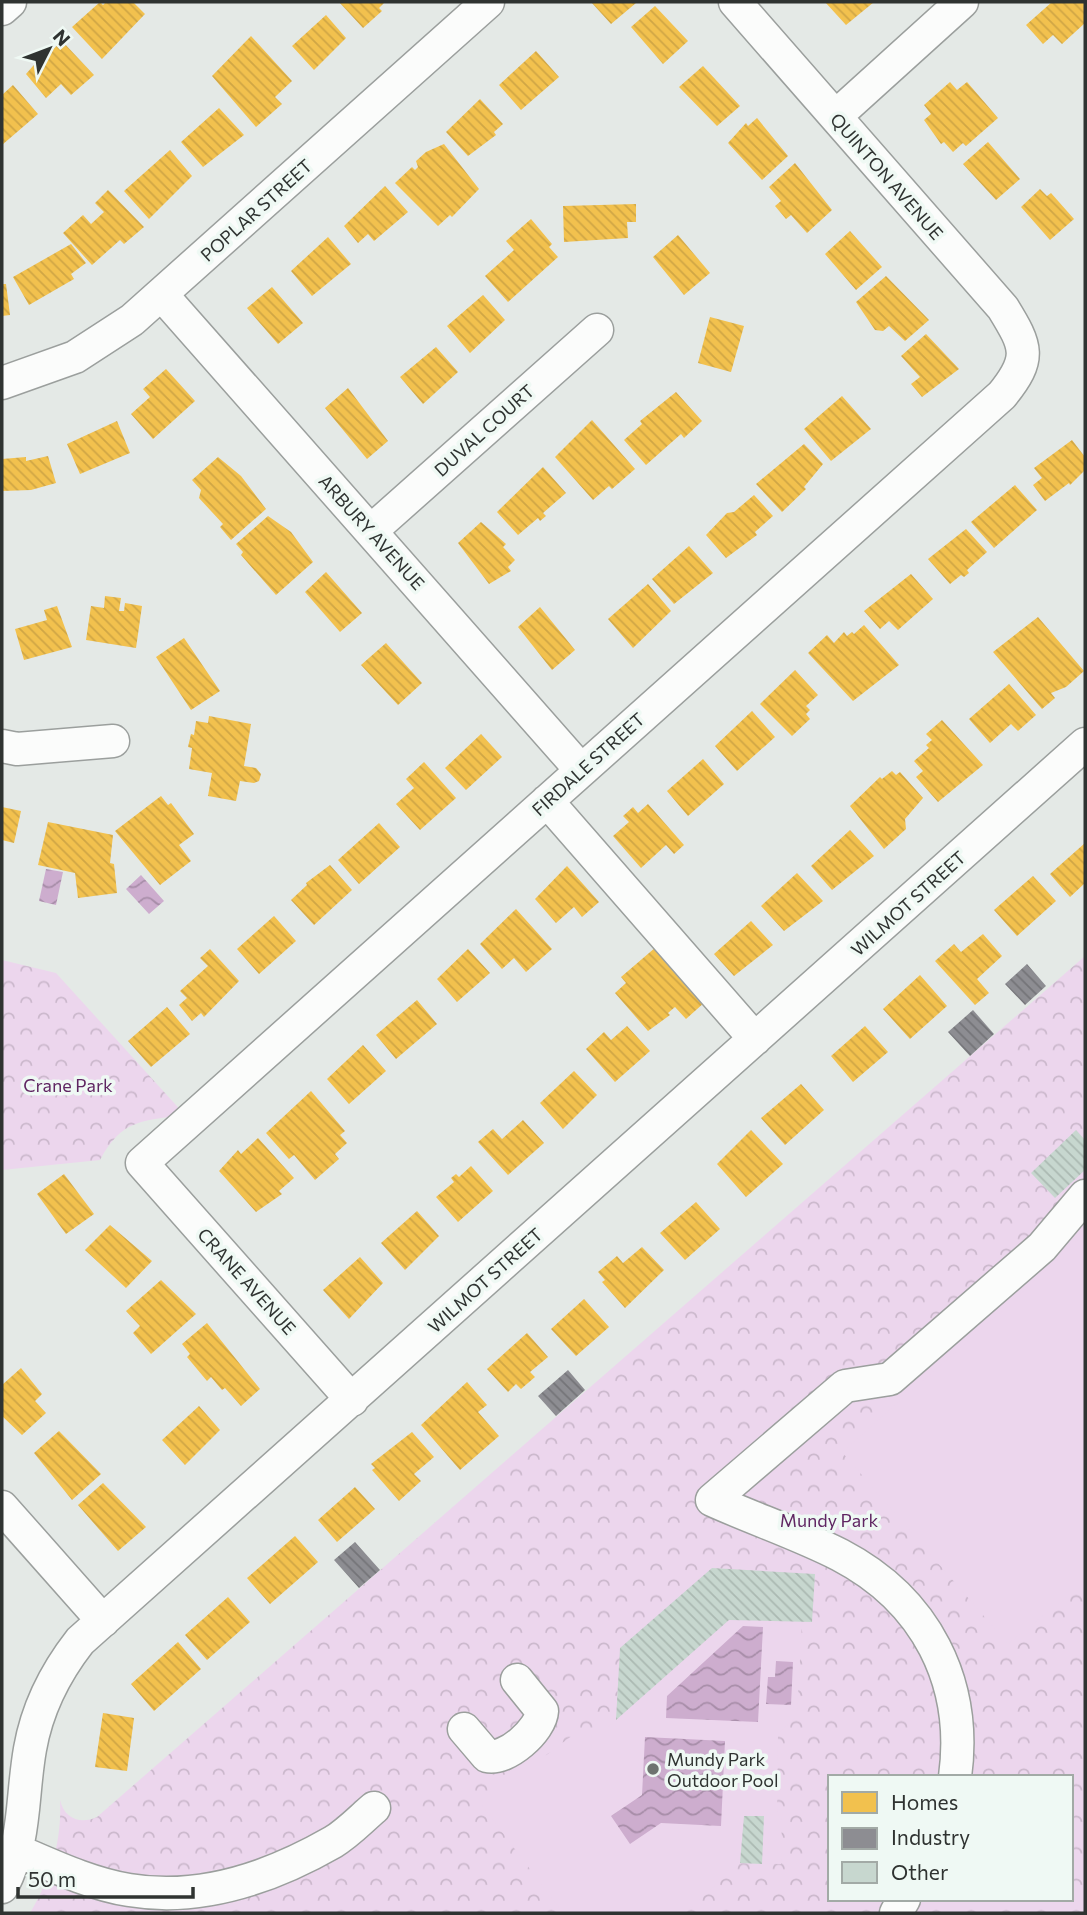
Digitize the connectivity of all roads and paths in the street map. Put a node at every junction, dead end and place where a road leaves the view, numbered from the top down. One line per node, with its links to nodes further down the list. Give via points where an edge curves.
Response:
1 (10, 2): 5 (street)
2 (488, 2): 7 (street, POPLAR STREET)
3 (735, 2): 6 (street, QUINTON AVENUE)
4 (962, 2): 6 (street)
5 (2, 9)
6 (836, 116): 9 (street, QUINTON AVENUE, via 1003,308 1019,334)
7 (162, 295): 10 (street, POPLAR STREET, via 75,357); 11 (street, ARBURY AVENUE)
8 (597, 330): 11 (street, DUVAL COURT)
9 (1025, 358): 15 (street, FIRDALE STREET, via 1002,395)
10 (2, 383)
11 (372, 530): 15 (street, ARBURY AVENUE)
12 (113, 741): 14 (street, via 17,749)
13 (1085, 744): 17 (street, WILMOT STREET)
14 (2, 746)
15 (581, 770): 16 (street, FIRDALE STREET)
16 (547, 801): 17 (street); 18 (street, FIRDALE STREET)
17 (755, 1039): 20 (street, WILMOT STREET)
18 (142, 1163): 20 (street, CRANE AVENUE)
19 (1085, 1196): 25 (street, via 1042,1247 890,1379 845,1386 712,1500 841,1556 887,1586 917,1617 943,1665 952,1693 959,1722)
20 (352, 1399): 22 (street, WILMOT STREET)
21 (2, 1507): 22 (street)
22 (103, 1621): 27 (street, WILMOT STREET, via 69,1655 44,1700 30,1750)
23 (517, 1680): 24 (street, via 542,1711 539,1724 505,1754 492,1758)
24 (464, 1729)
25 (955, 1775)
26 (374, 1808): 27 (street, via 335,1840 277,1870 184,1893 108,1886)
27 (18, 1851): 28 (street, WILMOT STREET)
28 (2, 1887)

